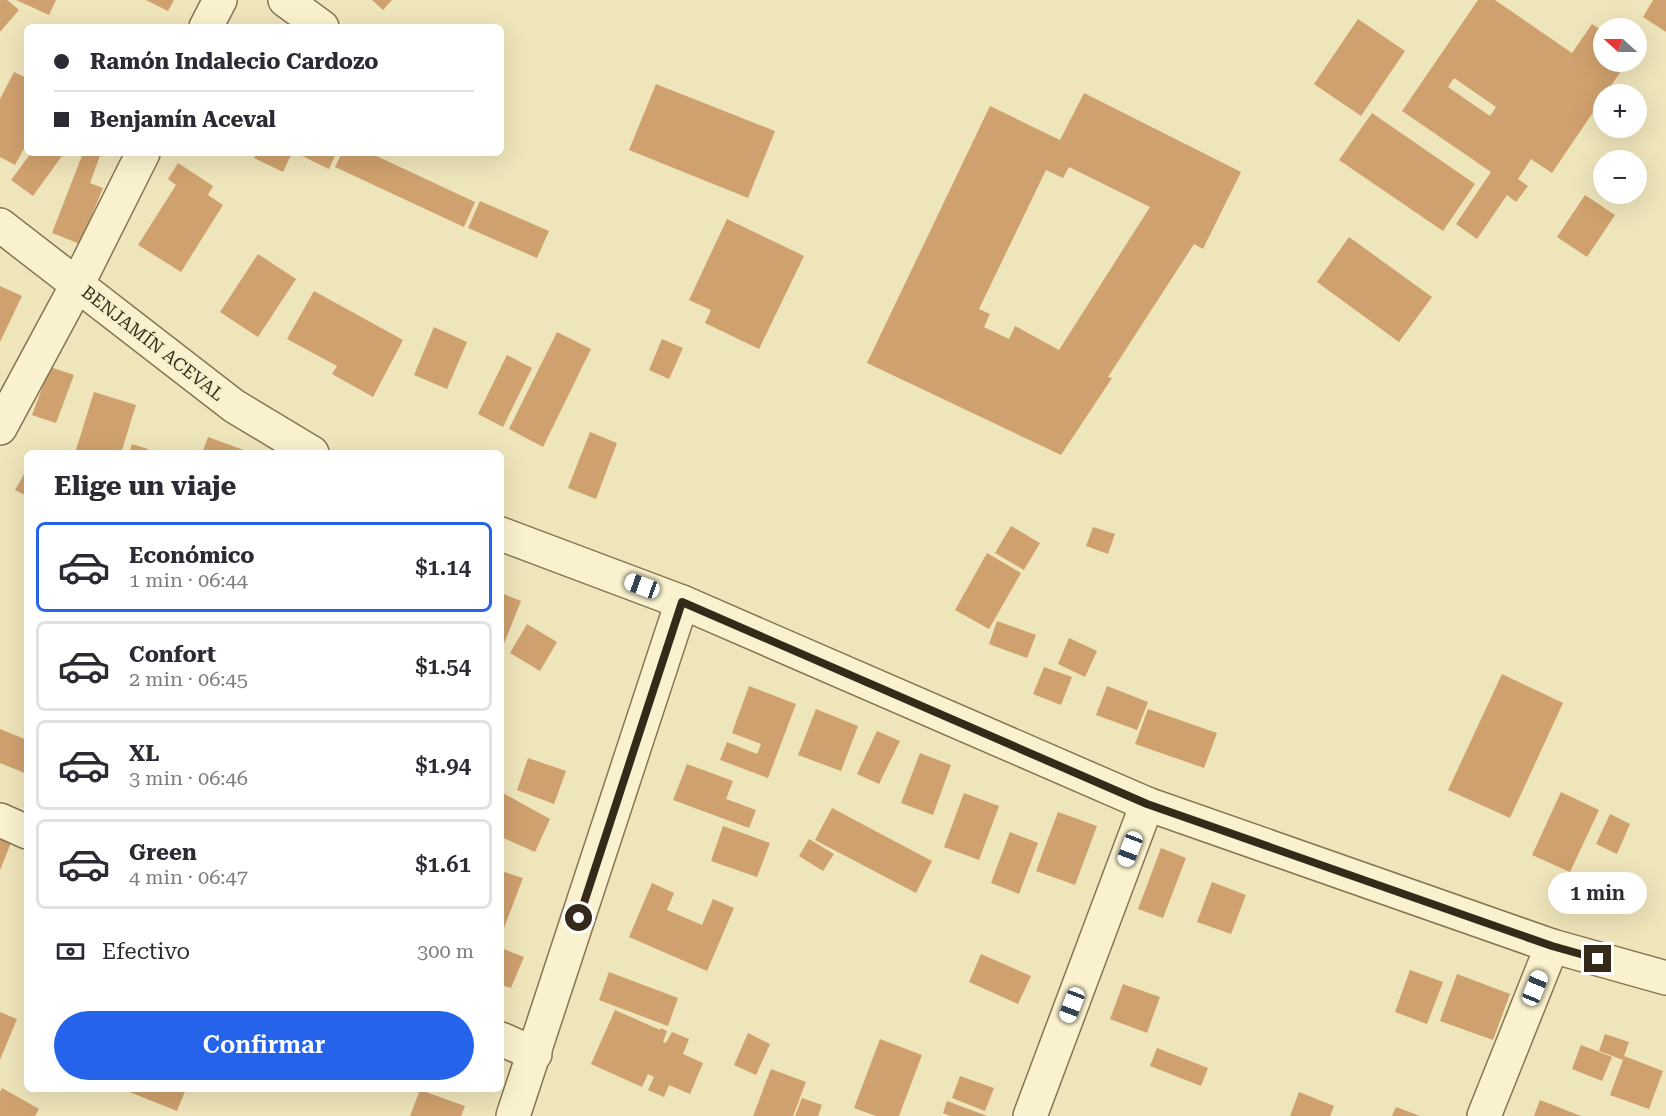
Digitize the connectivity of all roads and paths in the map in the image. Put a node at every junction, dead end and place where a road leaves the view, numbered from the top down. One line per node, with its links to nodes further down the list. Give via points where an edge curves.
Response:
1 (220, 0): 3 (street)
2 (285, 0): 4 (street)
3 (208, 24)
4 (318, 24)
5 (142, 156): 7 (street)
6 (0, 225): 7 (street, BENJAMÍN ACEVAL)
7 (77, 285): 8 (street); 9 (street, BENJAMÍN ACEVAL, via 234,406)
8 (0, 428)
9 (307, 450)
10 (504, 535): 11 (street)
11 (682, 602): 12 (street); 18 (street)
12 (1147, 804): 15 (street); 20 (street)
13 (0, 820): 14 (street)
14 (24, 831)
15 (1552, 946): 16 (street); 21 (street)
16 (1666, 978)
17 (504, 1040): 18 (street)
18 (535, 1054): 19 (street)
19 (513, 1116)
20 (1030, 1116)
21 (1484, 1116)

